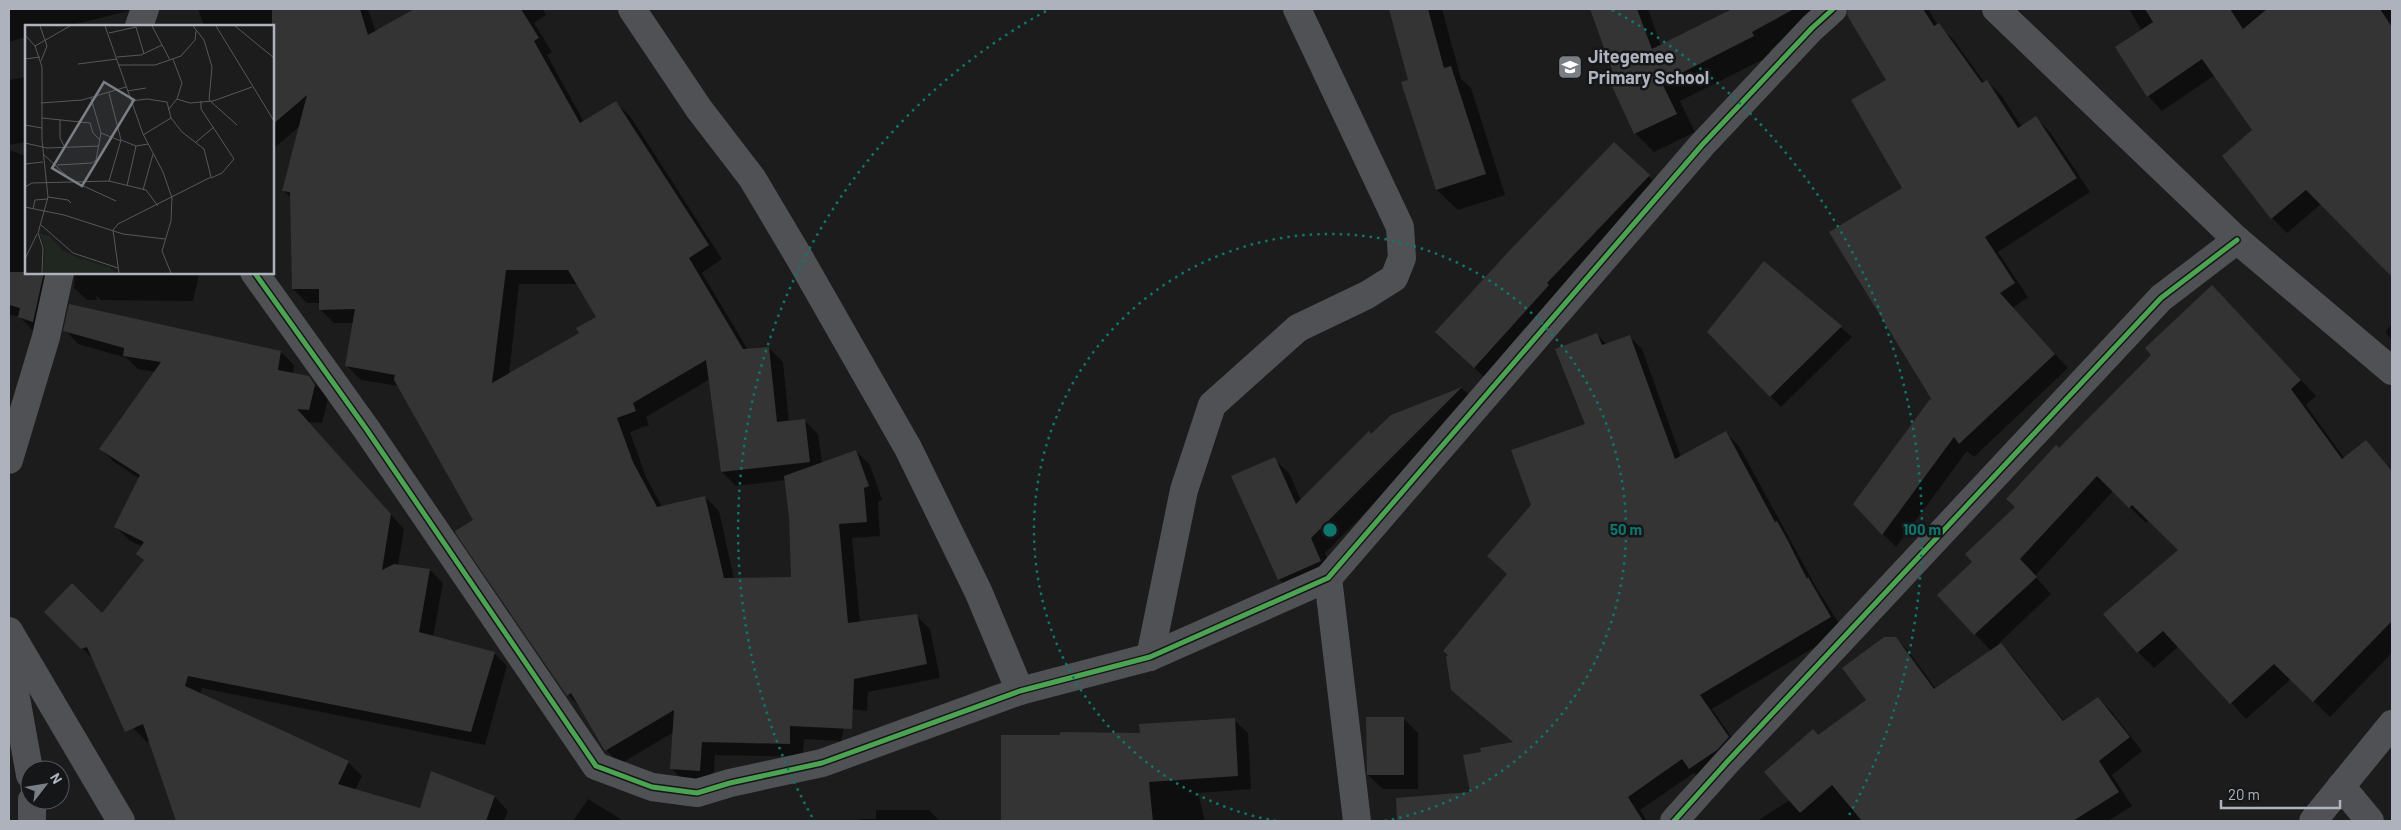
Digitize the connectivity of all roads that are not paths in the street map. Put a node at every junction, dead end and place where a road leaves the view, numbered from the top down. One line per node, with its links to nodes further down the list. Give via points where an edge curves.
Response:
1 (145, 9): 6 (street)
2 (632, 9): 16 (street, via 699,109 752,178 908,448 978,591)
3 (1298, 9): 14 (street, via 1400,227 1402,258 1394,278 1367,295 1298,328 1212,405 1184,490)
4 (1833, 9): 12 (street, via 1702,145)
5 (1996, 9): 7 (street)
6 (139, 25)
7 (2236, 240): 10 (street); 22 (street, via 2161,298)
8 (60, 274): 11 (street, via 46,337)
9 (255, 274): 16 (street, via 368,430 596,766 652,787 697,793 822,763)
10 (2392, 371)
11 (9, 460)
12 (1328, 578): 14 (street); 21 (street)
13 (9, 631): 20 (street)
14 (1150, 657): 16 (street)
15 (9, 659): 18 (street)
16 (1020, 691)
17 (2392, 724): 19 (street)
18 (27, 760)
19 (2341, 786): 23 (street); 24 (street)
20 (121, 821)
21 (1357, 821)
22 (1674, 821)
23 (2313, 821)
24 (2370, 821)

